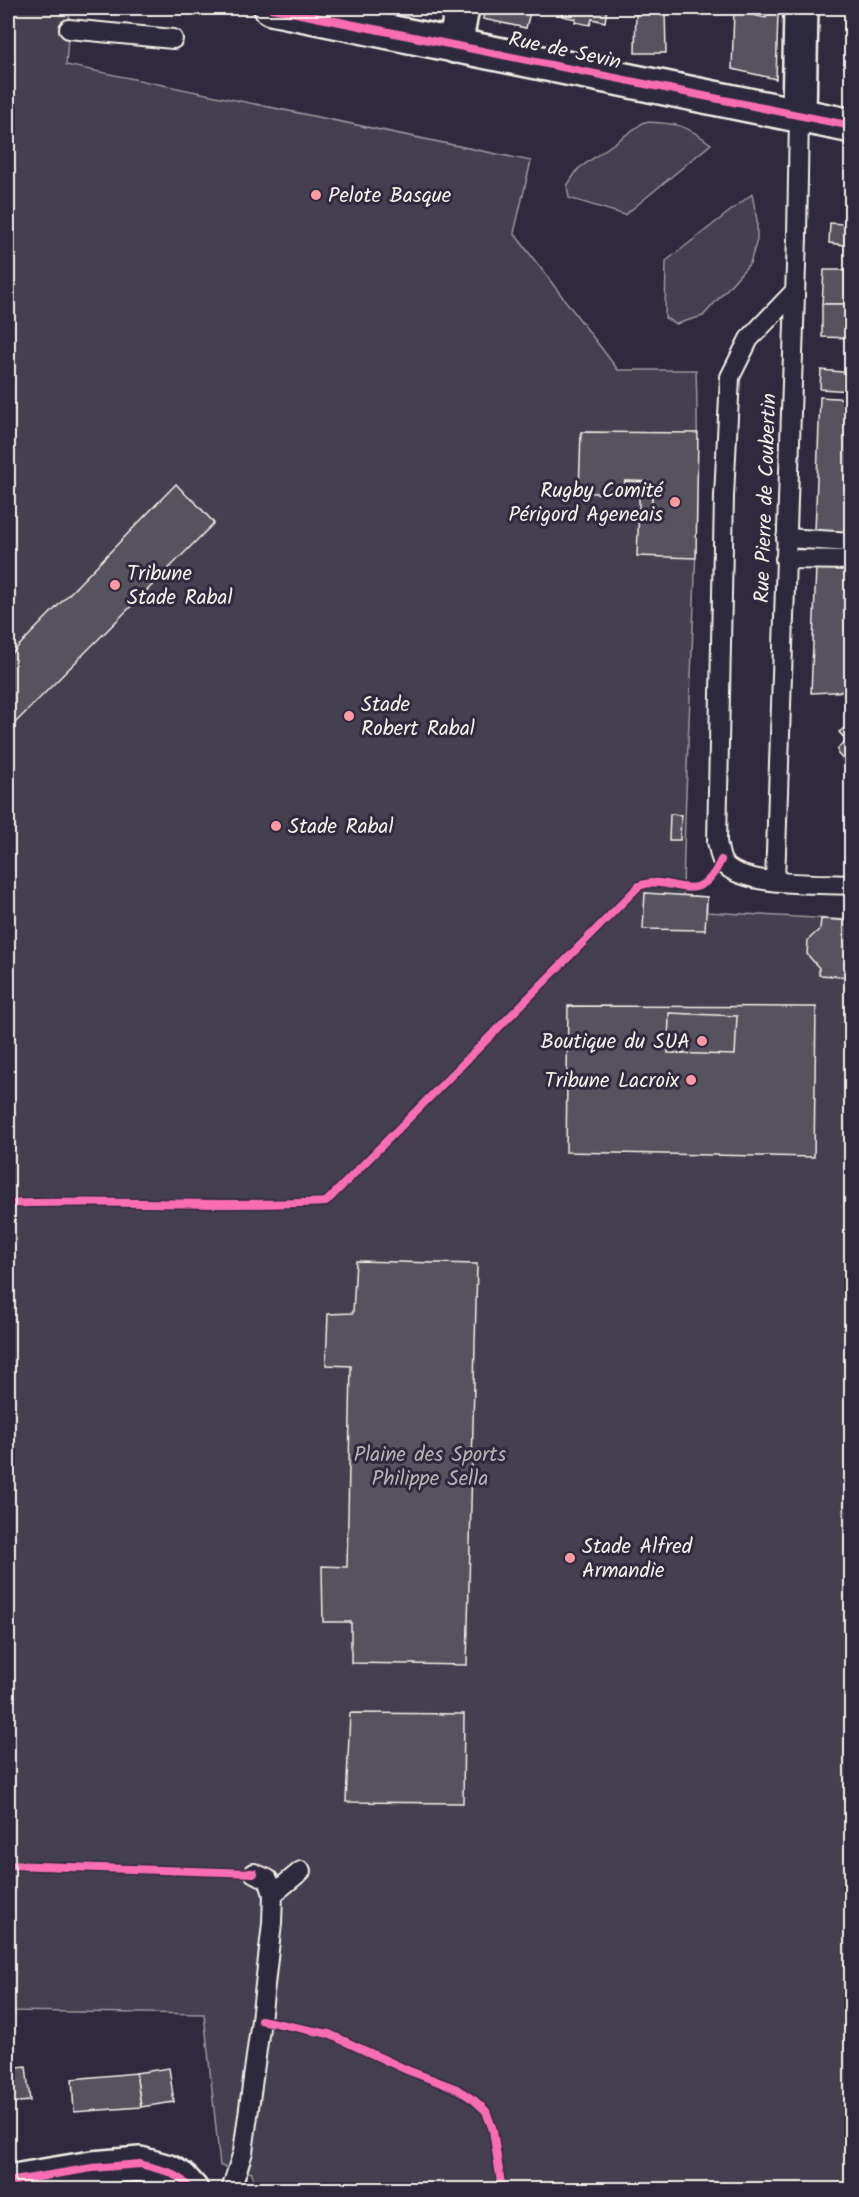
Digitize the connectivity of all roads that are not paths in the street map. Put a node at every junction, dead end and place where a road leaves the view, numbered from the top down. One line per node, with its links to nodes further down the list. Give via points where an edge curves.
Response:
1 (271, 8): 6 (street, Rue de Sevin)
2 (462, 8): 6 (street)
3 (801, 8): 7 (street)
4 (69, 29): 5 (lane)
5 (172, 39)
6 (455, 46): 7 (street, Rue de Sevin)
7 (799, 116): 8 (street, Rue de Sevin); 9 (lane, Rue Pierre de Coubertin)
8 (852, 126)
9 (794, 292): 10 (lane, Rue Pierre de Coubertin); 14 (lane, via 749,339 730,377 724,496 717,842 722,860 741,876)
10 (786, 538): 11 (lane); 12 (lane, Rue Pierre de Coubertin)
11 (852, 542)
12 (785, 559): 13 (lane); 14 (lane, Rue Pierre de Coubertin)
13 (852, 560)
14 (775, 881): 15 (lane)
15 (852, 885)
16 (301, 1871): 18 (lane)
17 (254, 1873): 18 (lane, via 268,1879)
18 (273, 1894): 21 (lane, via 243,2152)
19 (8, 2182): 20 (street, via 140,2164 169,2172)
20 (191, 2190)
21 (231, 2190)

